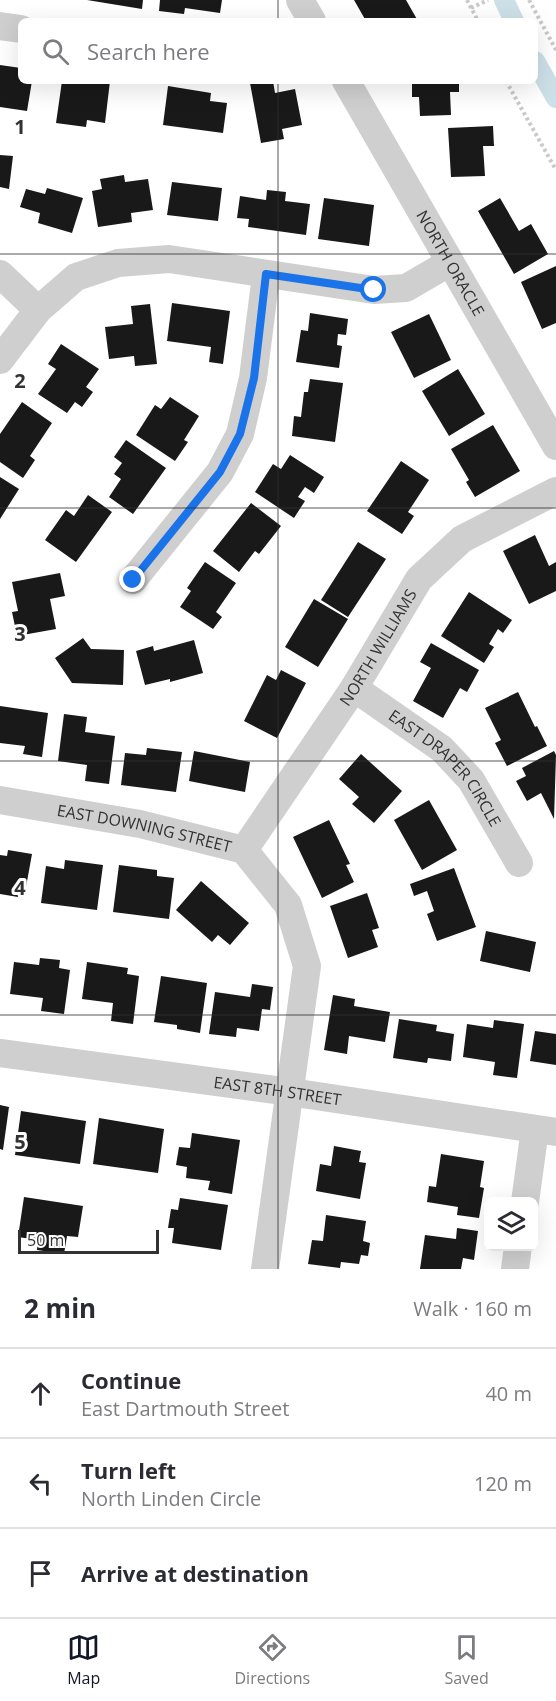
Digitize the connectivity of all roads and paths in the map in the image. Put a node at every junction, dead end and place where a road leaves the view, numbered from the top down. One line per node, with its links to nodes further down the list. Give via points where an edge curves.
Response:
1 (467, 0): 4 (path)
2 (488, 0): 4 (path)
3 (529, 0): 8 (path)
4 (471, 8): 5 (path)
5 (476, 18)
6 (0, 26): 7 (street)
7 (18, 29)
8 (556, 50)
9 (348, 84): 12 (street, NORTH ORACLE)
10 (508, 84): 11 (path)
11 (556, 170)
12 (449, 263): 14 (street, via 406,288 374,290); 17 (street, NORTH ORACLE)
13 (0, 274): 15 (street)
14 (266, 274): 15 (street, via 169,259 118,263 76,278); 19 (street, via 254,378 240,434 220,472)
15 (38, 310): 16 (street)
16 (0, 360)
17 (556, 446)
18 (556, 491): 20 (street, NORTH WILLIAMS, via 462,539 419,579)
19 (133, 580)
20 (354, 688): 22 (street, NORTH WILLIAMS); 23 (street, EAST DRAPER CIRCLE, via 442,749 471,780)
21 (0, 800): 22 (street, EAST DOWNING STREET, via 140,824)
22 (244, 850): 25 (street, EAST DOWNING STREET, via 288,905 307,966)
23 (519, 863)
24 (0, 1053): 25 (street, EAST 8TH STREET)
25 (290, 1092): 26 (street, EAST 8TH STREET); 29 (street, EAST DOWNING STREET)
26 (546, 1131): 27 (street)
27 (526, 1197)
28 (517, 1251): 30 (street)
29 (265, 1269)
30 (515, 1269)

